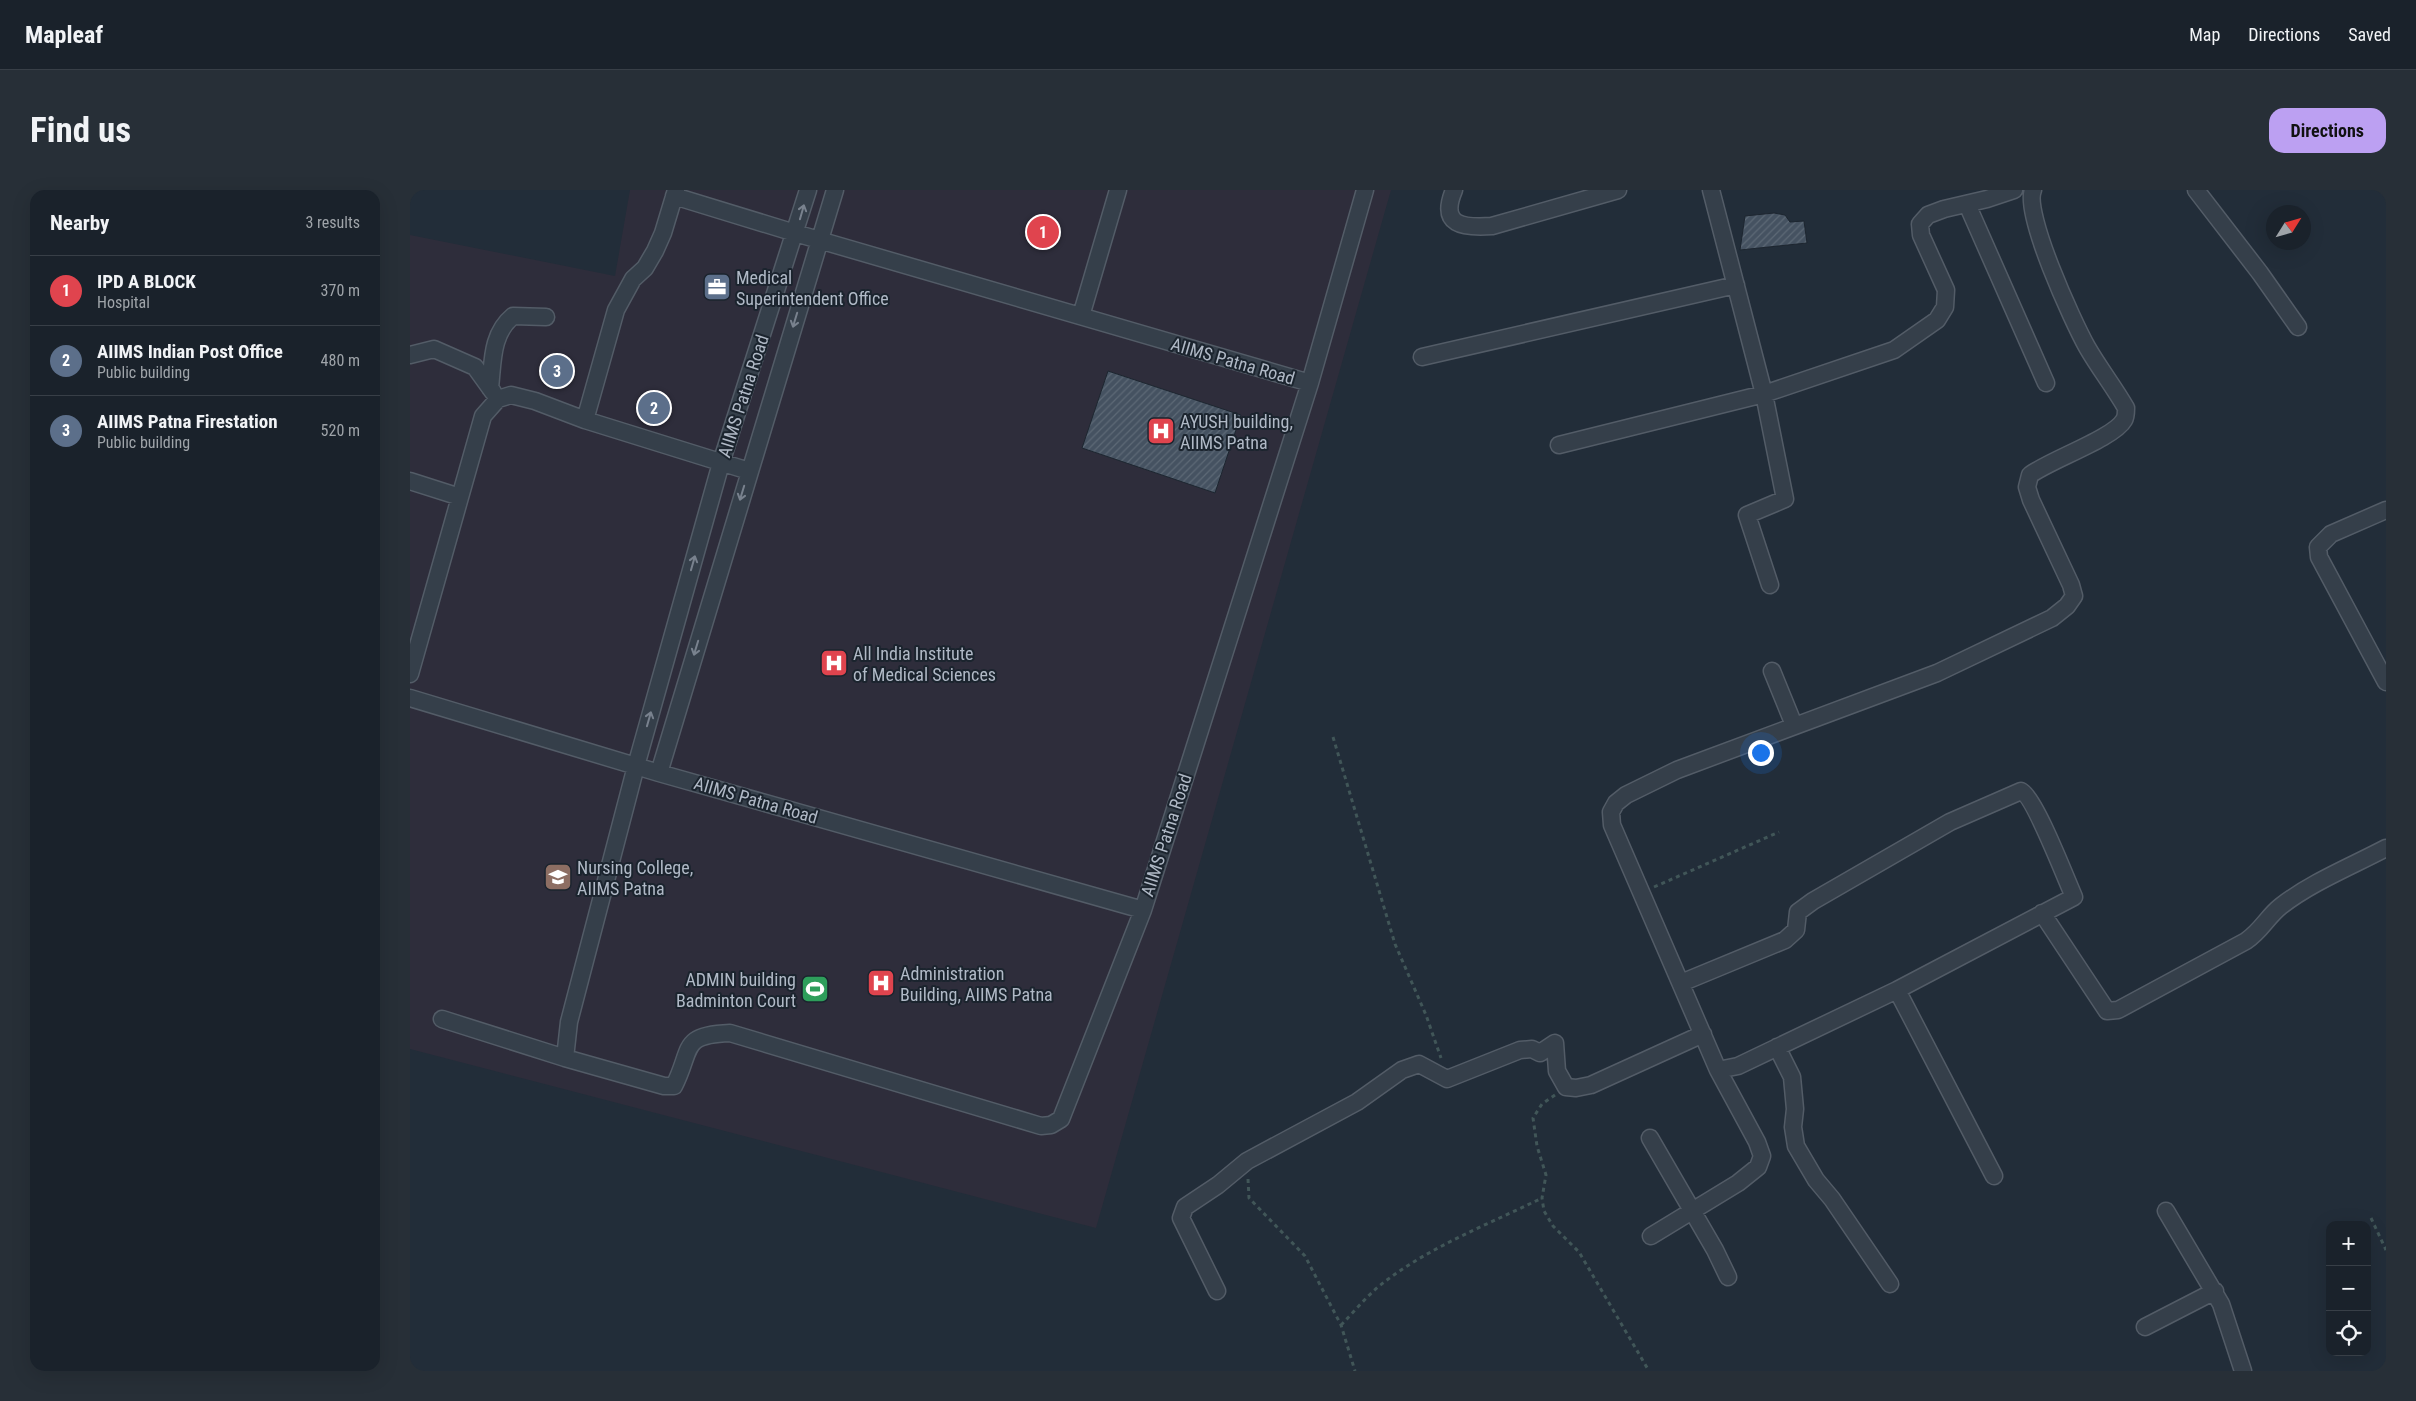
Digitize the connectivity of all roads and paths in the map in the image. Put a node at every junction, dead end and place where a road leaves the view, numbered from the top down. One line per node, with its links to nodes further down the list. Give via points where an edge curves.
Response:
1 (808, 190): 13 (street, AIIMS Patna Road, one-way to 1)
2 (835, 190): 14 (street)
3 (1118, 190): 16 (street)
4 (1365, 190): 21 (street)
5 (1454, 190): 6 (street, via 1447,207 1451,217 1460,224 1475,227 1492,226)
6 (1618, 190)
7 (1711, 190): 15 (street)
8 (2014, 190): 12 (street)
9 (2033, 190): 37 (street, via 2032,210 2038,230 2072,318 2126,408 2125,419 2118,426 2078,450 2041,466 2030,475 2027,487 2031,500 2074,596 2052,618 1972,656)
10 (2196, 190): 18 (street)
11 (675, 193): 13 (street); 25 (street, via 655,251 624,292 616,310)
12 (1967, 204): 22 (street); 24 (street, via 1928,215 1920,224 1921,235 1946,290 1945,306 1937,320 1894,350)
13 (796, 233): 14 (street, AIIMS Patna Road); 27 (street, AIIMS Patna Road)
14 (819, 240): 16 (street, AIIMS Patna Road); 28 (street, one-way to 28)
15 (1736, 284): 20 (street); 24 (street)
16 (1081, 316): 21 (street, AIIMS Patna Road)
17 (546, 317): 23 (street, via 513,316 503,324 495,341)
18 (2298, 327)
19 (410, 355): 23 (street, via 434,349 474,367)
20 (1422, 357)
21 (1310, 383): 44 (street, AIIMS Patna Road)
22 (2046, 383)
23 (494, 394): 25 (street, via 519,397); 30 (street, via 483,416)
24 (1764, 394): 26 (street); 32 (street, via 1786,499 1747,515)
25 (585, 420): 27 (street)
26 (1560, 445)
27 (721, 463): 28 (street); 39 (street, AIIMS Patna Road, one-way to 27)
28 (749, 471): 40 (street, one-way to 40)
29 (410, 481): 30 (street)
30 (460, 497): 34 (street)
31 (2386, 510): 35 (street, via 2331,534 2318,547 2319,557)
32 (1770, 585)
33 (1772, 671): 37 (street)
34 (410, 674)
35 (2386, 682)
36 (410, 698): 39 (street)
37 (1794, 725): 43 (street, via 1676,770 1616,803 1611,812 1612,825)
38 (1332, 737): 53 (path, via 1395,944 1426,1015)
39 (636, 766): 40 (street, AIIMS Patna Road); 51 (street, via 569,1022)
40 (659, 773): 44 (street, AIIMS Patna Road)
41 (1778, 832): 43 (path)
42 (2386, 848): 45 (street, via 2296,896 2280,907 2259,932 2246,941 2118,1010 2107,1011)
43 (1642, 892): 46 (street)
44 (1143, 910): 51 (street, via 1061,1119 1051,1125 1041,1126 730,1034 698,1037 687,1050 674,1086)
45 (2042, 913): 46 (street, via 2074,897 2036,810 2027,793 2021,791 1950,822 1813,901 1798,912 1796,930 1785,940); 47 (street)
46 (1681, 983): 49 (street)
47 (1897, 990): 50 (street); 57 (street)
48 (442, 1019): 51 (street)
49 (1703, 1034): 52 (street); 54 (street, via 1591,1085)
50 (1777, 1047): 52 (street, via 1738,1066); 65 (street, via 1792,1077 1796,1146 1816,1180)
51 (565, 1058)
52 (1718, 1070): 59 (street, via 1762,1156 1758,1167 1749,1175)
53 (1447, 1078): 54 (street, via 1520,1050 1532,1049 1540,1053 1555,1044 1557,1071); 56 (street, via 1420,1064 1402,1070 1357,1102)
54 (1566, 1087): 58 (path, via 1542,1104 1533,1118 1546,1175)
55 (1650, 1138): 59 (street)
56 (1247, 1161): 66 (street, via 1185,1207 1181,1218); 68 (path, via 1249,1198 1305,1256)
57 (1994, 1176)
58 (1542, 1198): 68 (path, via 1464,1235 1399,1273 1377,1288); 71 (path, via 1544,1211 1553,1226 1579,1252)
59 (1692, 1210): 62 (street); 64 (street)
60 (2166, 1211): 67 (street)
61 (2371, 1218): 63 (path)
62 (1651, 1236)
63 (2386, 1250)
64 (1728, 1277)
65 (1890, 1284)
66 (1217, 1291)
67 (2215, 1291): 69 (street); 72 (street)
68 (1341, 1325): 70 (path)
69 (2145, 1327)
70 (1356, 1371)
71 (1648, 1371)
72 (2243, 1371)

